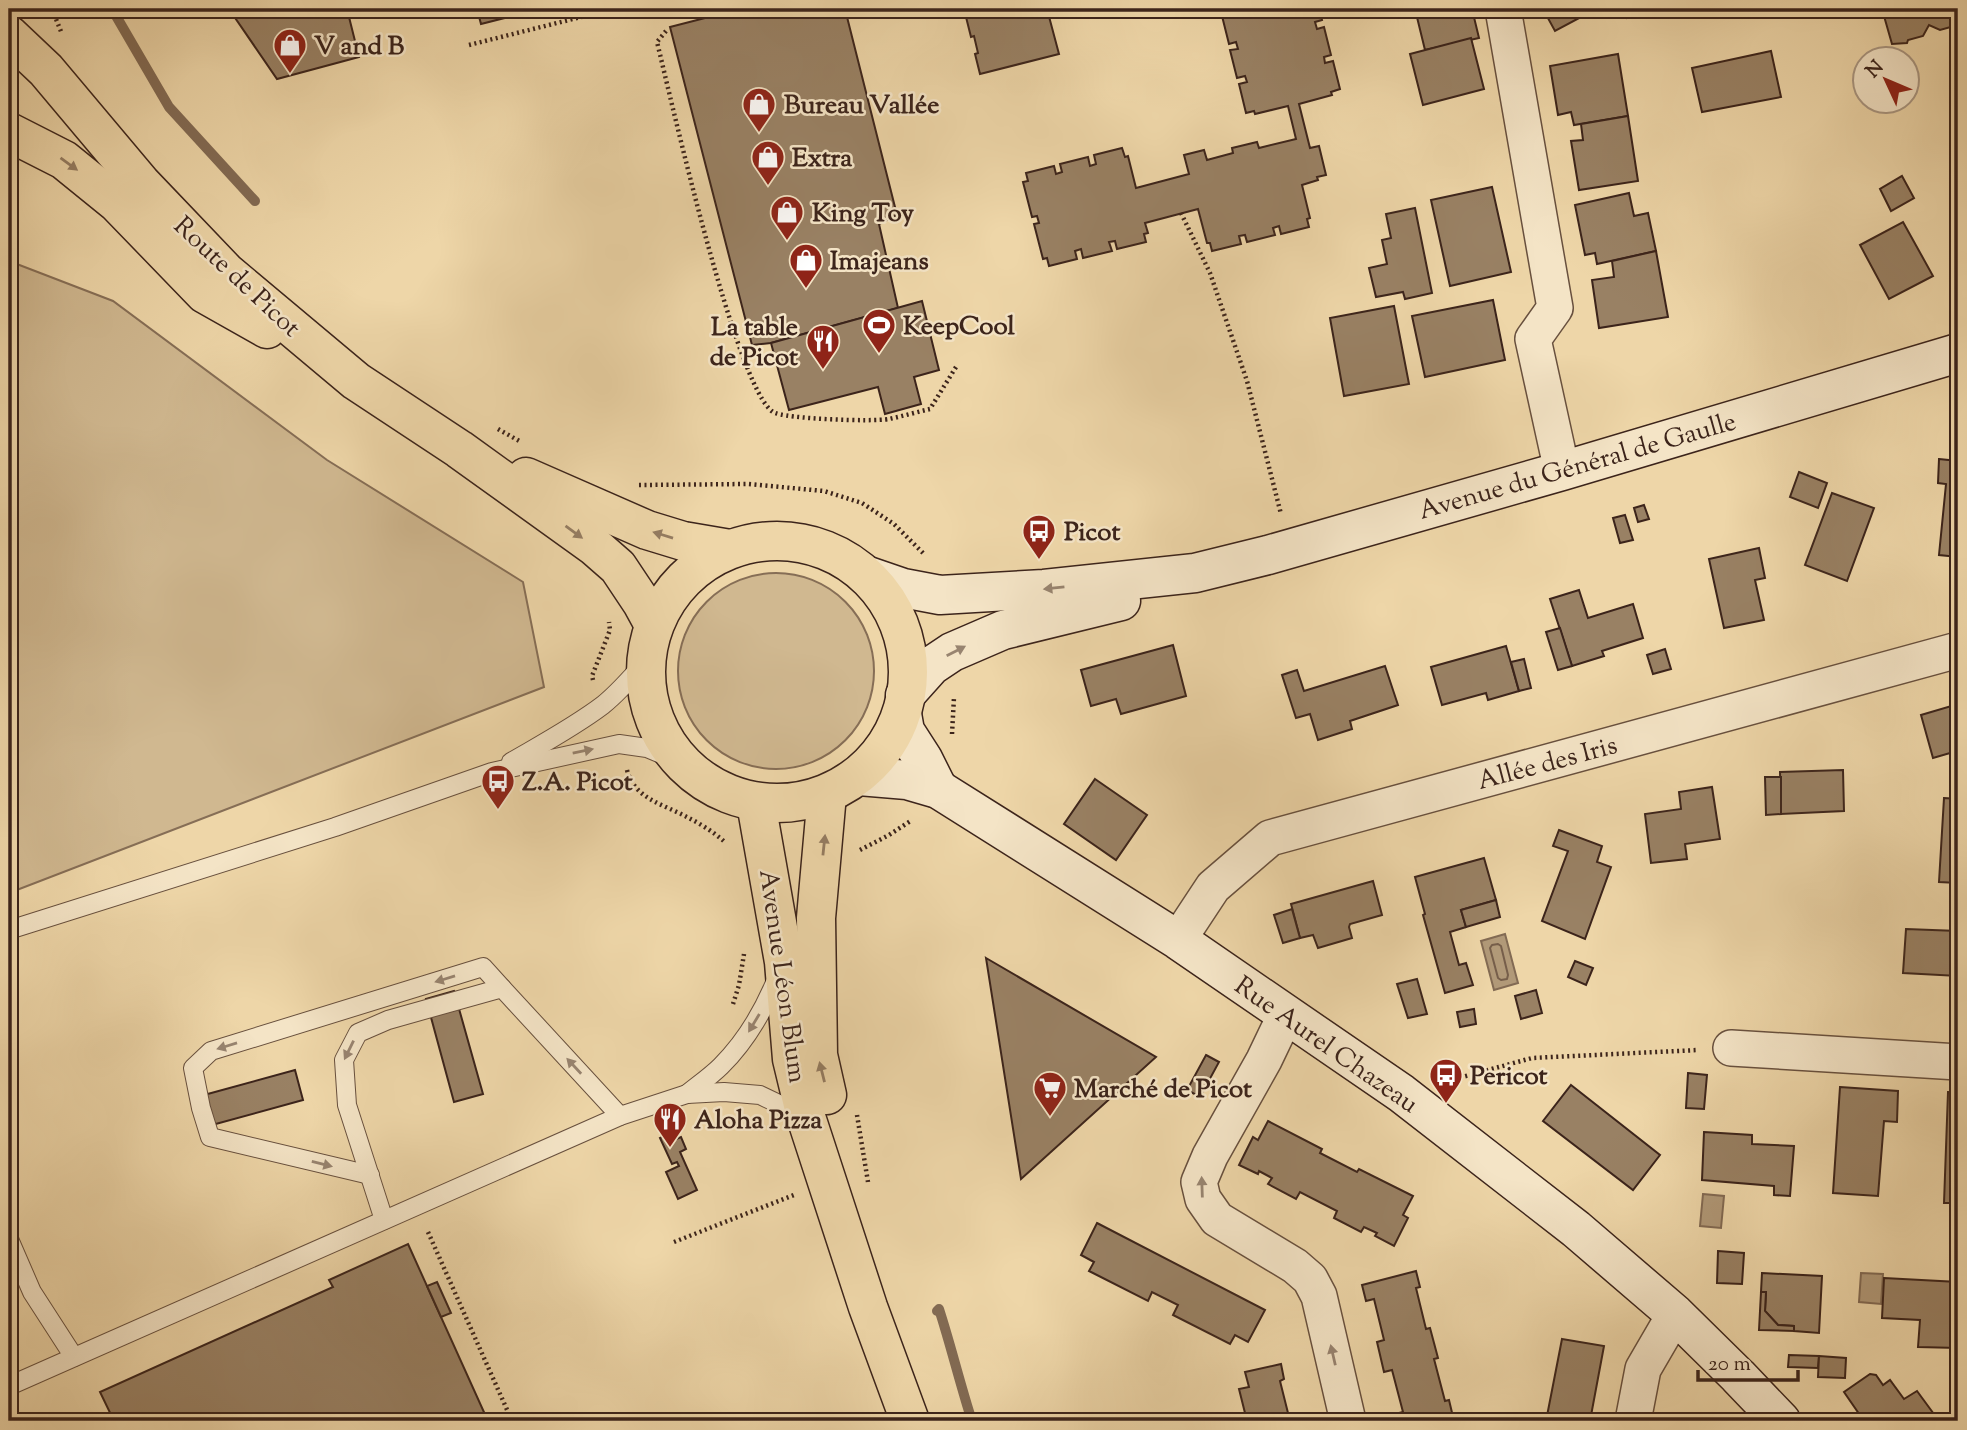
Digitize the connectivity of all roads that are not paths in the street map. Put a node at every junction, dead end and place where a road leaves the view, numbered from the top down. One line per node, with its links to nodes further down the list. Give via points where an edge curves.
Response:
1 (22, 9): 4 (main road, Route de Picot)
2 (1503, 9): 9 (street, via 1555,307 1533,339)
3 (9, 35): 4 (main road, Route de Picot)
4 (57, 57): 7 (main road, Route de Picot, via 141,183 226,272)
5 (9, 132): 7 (main road, one-way to 7, via 64,160 117,203 205,295)
6 (1958, 353): 9 (main road, Avenue du Général de Gaulle)
7 (356, 381): 8 (main road, Route de Picot)
8 (459, 449): 10 (main road, Route de Picot, one-way to 8, via 647,530); 13 (main road, Route de Picot, one-way to 13, via 618,567 642,603)
9 (1562, 471): 11 (main road, Avenue du Général de Gaulle)
10 (730, 549): 12 (main road, via 783,540 818,545); 13 (main road, via 702,563 676,589)
11 (1195, 573): 12 (main road, Avenue du Général de Gaulle, one-way to 12, via 940,595 903,589); 15 (main road, Avenue du Général de Gaulle, one-way to 11, via 931,666 952,652 1003,630 1152,594)
12 (868, 576): 15 (main road, via 899,620 909,675)
13 (649, 644): 16 (main road, via 649,704 660,735); 17 (lane, via 624,686 604,704 565,732)
14 (1958, 650): 22 (street, Allée des Iris, via 1270,838 1213,887)
15 (904, 705): 18 (main road, via 884,750); 19 (main road, via 905,732)
16 (678, 761): 17 (lane, one-way to 16, via 619,744 647,748); 20 (main road, via 722,793)
17 (492, 772): 21 (lane)
18 (843, 785): 19 (main road, Rue Aurel Chazeau, via 907,780); 20 (main road, via 792,804); 34 (main road, Avenue Léon Blum, one-way to 18, via 818,1055 816,918)
19 (938, 789): 22 (main road, Rue Aurel Chazeau)
20 (756, 803): 23 (main road, Avenue Léon Blum)
21 (9, 930)
22 (1178, 940): 25 (main road, Rue Aurel Chazeau)
23 (784, 962): 28 (lane, one-way to 28, via 746,1036 721,1066); 30 (main road, Avenue Léon Blum, via 792,1059)
24 (502, 988): 29 (lane, one-way to 24); 31 (lane, one-way to 31, via 358,1033 344,1060 347,1105); 31 (lane, one-way to 31, via 483,967 211,1051 194,1068 210,1137)
25 (1286, 1014): 35 (main road, Rue Aurel Chazeau, via 1401,1093 1576,1229); 39 (street, one-way to 25, via 1319,1296 1310,1279 1217,1219 1203,1199 1199,1182)
26 (1731, 1048): 27 (street)
27 (1958, 1062)
28 (687, 1094): 29 (lane); 30 (lane, via 760,1095)
29 (620, 1116): 32 (lane)
30 (806, 1117): 34 (main road, Avenue Léon Blum)
31 (370, 1175): 32 (lane)
32 (384, 1220): 36 (lane)
33 (9, 1239): 36 (lane, via 32,1292)
34 (868, 1307): 38 (main road, Avenue Léon Blum)
35 (1675, 1314): 40 (street, via 1643,1369); 41 (main road, Rue Aurel Chazeau)
36 (74, 1357): 37 (lane)
37 (9, 1386)
38 (910, 1421)
39 (1348, 1421)
40 (1633, 1421)
41 (1782, 1421)

